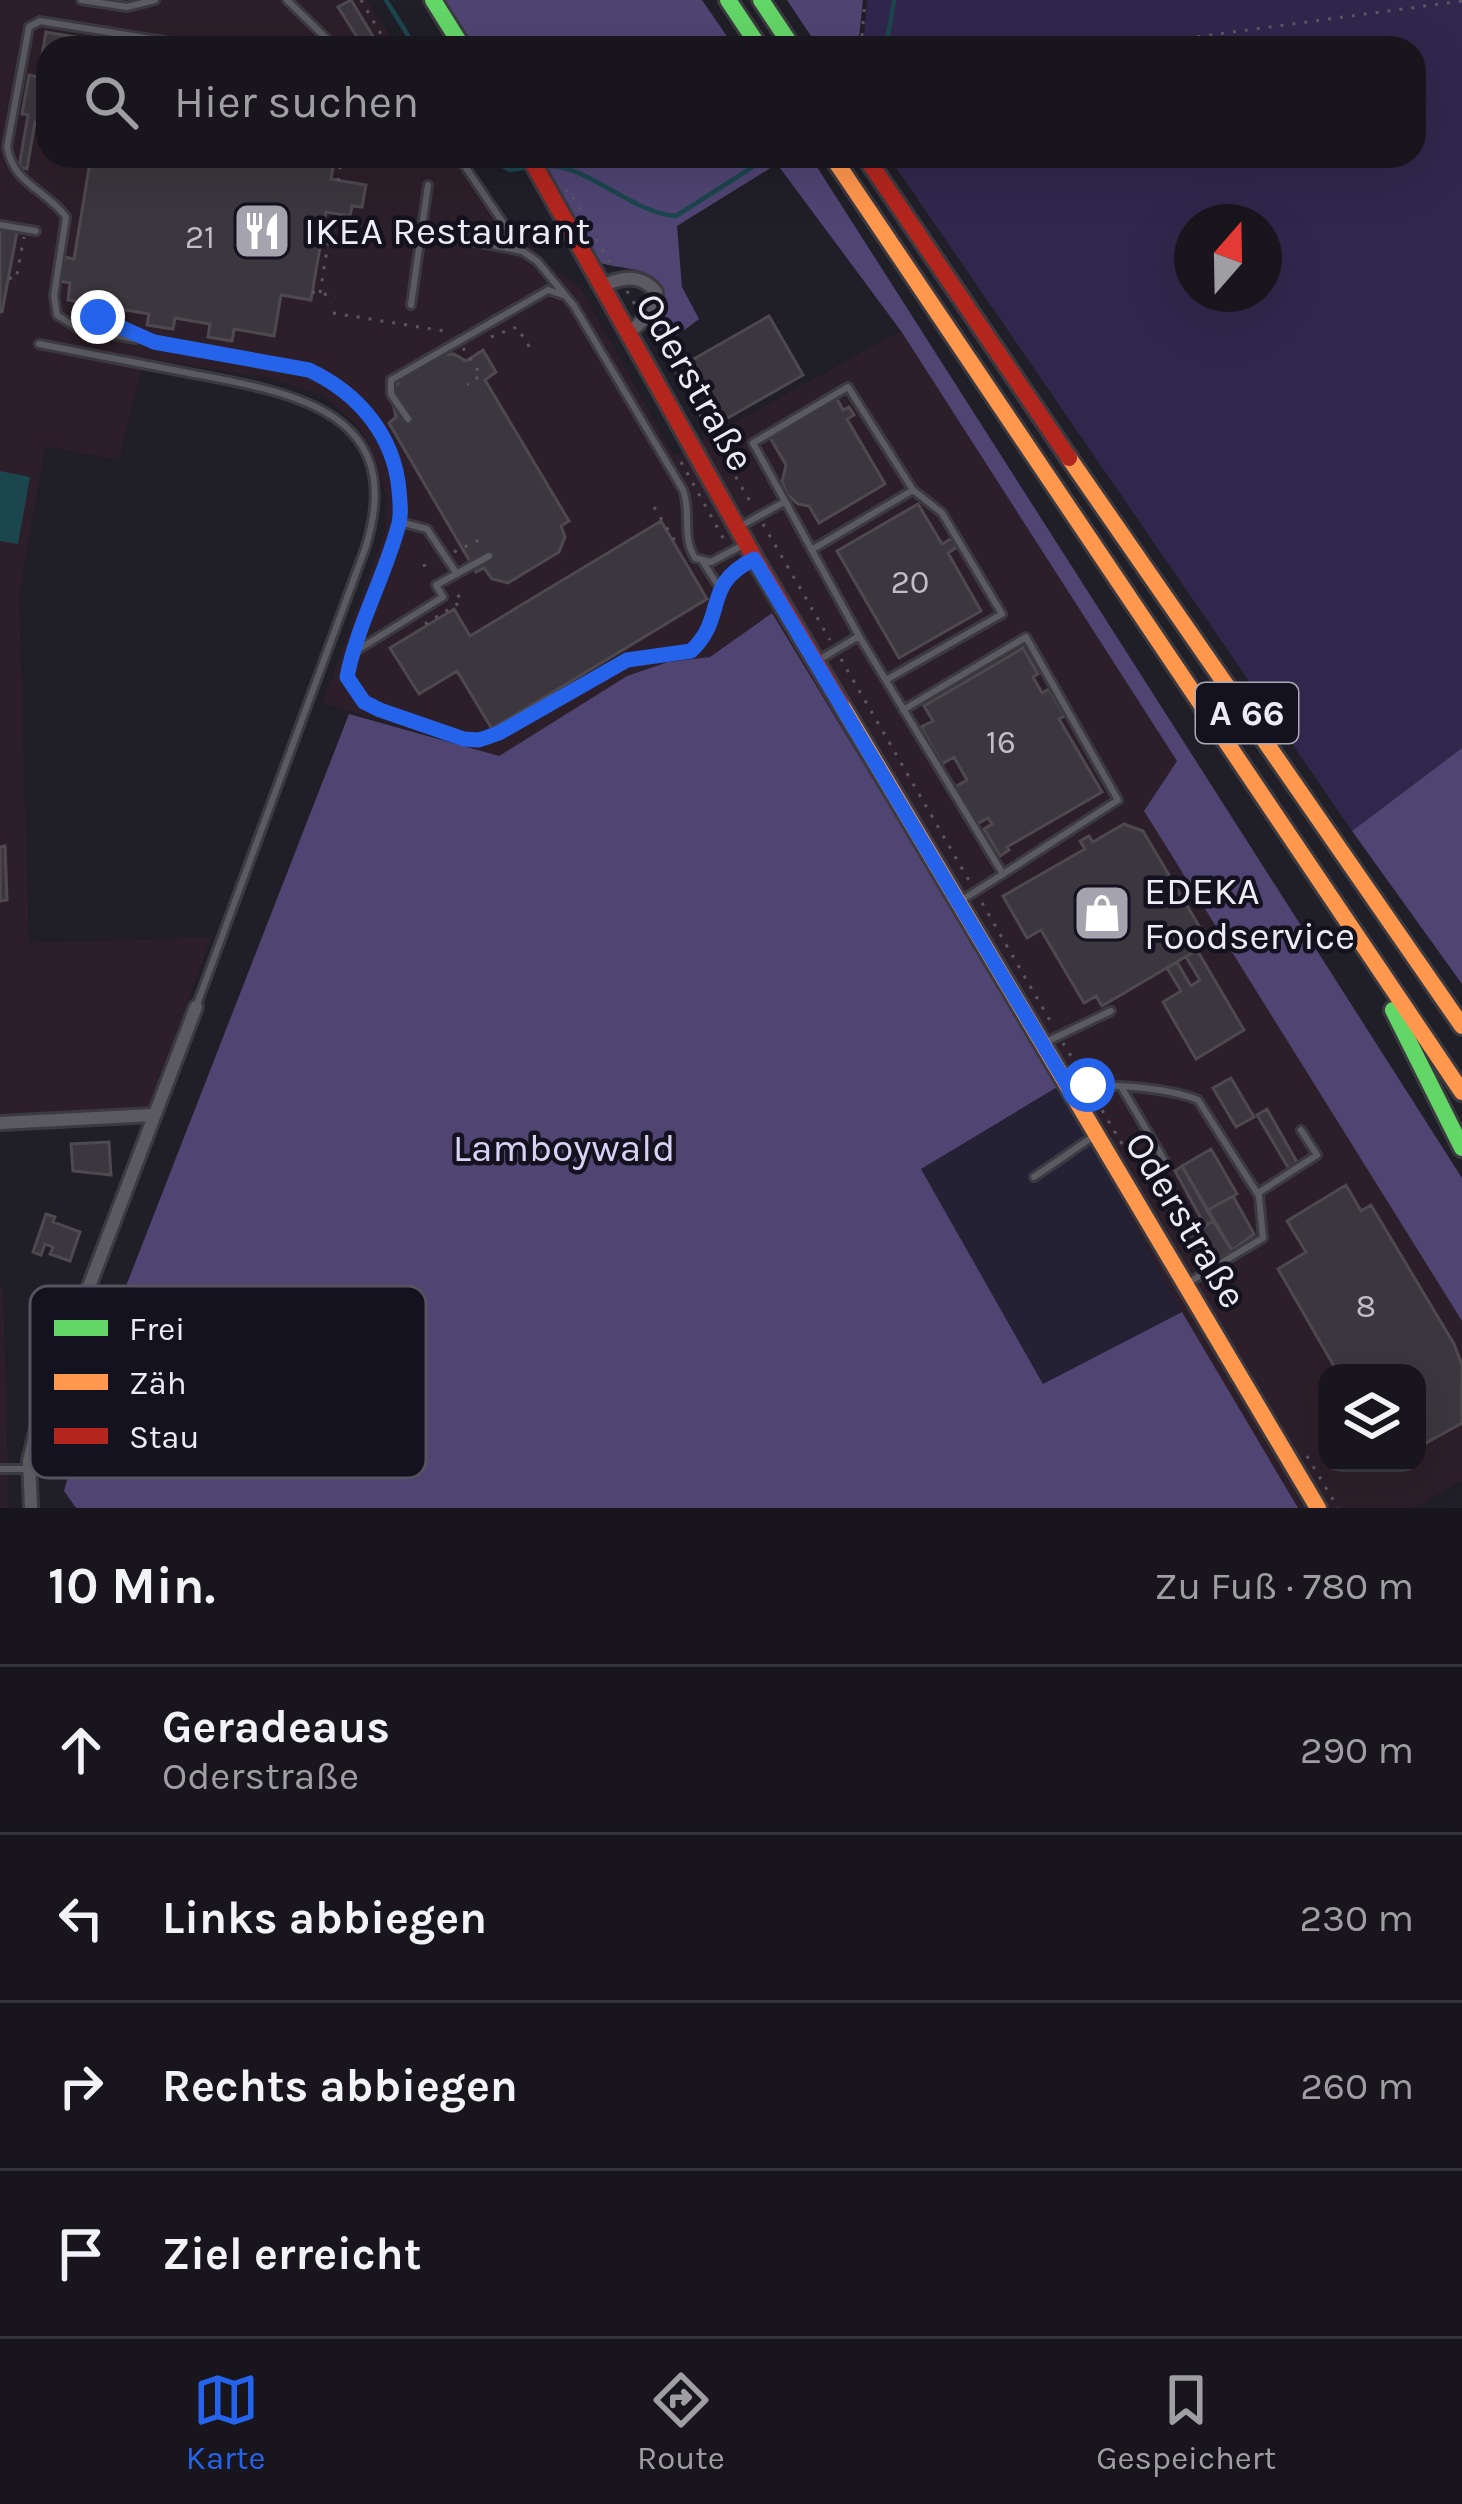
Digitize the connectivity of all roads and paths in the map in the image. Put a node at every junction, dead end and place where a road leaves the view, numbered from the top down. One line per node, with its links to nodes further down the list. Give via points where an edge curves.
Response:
1 (81, 0): 2 (lane, via 127,8)
2 (154, 0)
3 (287, 0): 11 (lane)
4 (361, 0): 12 (path)
5 (433, 0): 13 (main road)
6 (728, 0): 14 (main road)
7 (761, 0): 15 (main road)
8 (865, 0): 16 (path)
9 (1462, 1): 17 (path)
10 (130, 36): 44 (lane, via 33,21 7,147 19,177 66,217 57,316 77,328)
11 (324, 36)
12 (382, 36)
13 (456, 36)
14 (752, 36)
15 (785, 36)
16 (862, 36)
17 (1203, 36)
18 (340, 168): 23 (path)
19 (466, 168): 31 (lane)
20 (536, 168): 25 (main road, Oderstraße)
21 (840, 168): 69 (main road, A 66)
22 (873, 168): 68 (main road, A 66)
23 (338, 181)
24 (428, 184): 38 (lane)
25 (551, 194): 33 (main road, Oderstraße); 33 (path, via 568,190)
26 (333, 213): 35 (path)
27 (0, 225): 28 (lane)
28 (26, 229): 29 (lane); 32 (path, via 16,279)
29 (36, 231)
30 (429, 233): 31 (lane)
31 (522, 250): 39 (lane)
32 (9, 278)
33 (610, 282): 41 (path); 41 (street, via 644,282 656,292); 42 (main road, Oderstraße)
34 (312, 292): 35 (path)
35 (320, 293): 36 (path)
36 (336, 296)
37 (88, 303): 44 (lane, via 109,323)
38 (411, 305)
39 (574, 306): 43 (lane, via 548,290); 56 (lane, via 683,490 687,543)
40 (333, 313): 43 (path)
41 (645, 320): 42 (street); 51 (path)
42 (629, 333): 53 (main road, Oderstraße)
43 (458, 340): 46 (path, via 481,375); 47 (lane, via 391,380)
44 (154, 342): 52 (lane, via 268,360 330,380 388,441)
45 (39, 344): 70 (lane, via 293,394 343,422 374,474 365,549)
46 (467, 385)
47 (408, 419)
48 (913, 490): 49 (lane, via 848,387 752,443); 54 (lane); 63 (lane, via 942,513 1001,614)
49 (784, 502): 51 (lane); 54 (lane)
50 (654, 507): 56 (path, via 686,558)
51 (759, 516): 53 (lane); 60 (path)
52 (400, 522): 57 (lane, via 427,529); 61 (lane)
53 (746, 543): 56 (lane, via 722,559); 58 (lane, via 740,566); 62 (main road, Oderstraße)
54 (812, 550): 59 (lane)
55 (488, 556): 57 (lane)
56 (699, 560): 58 (lane)
57 (458, 574): 61 (lane, via 436,585 443,597)
58 (718, 587): 61 (lane, via 710,628 691,651 627,660 479,740 364,702 347,677)
59 (860, 637): 60 (lane); 63 (lane)
60 (836, 650): 62 (lane); 66 (path)
61 (355, 652)
62 (817, 661): 67 (main road, Oderstraße)
63 (886, 680): 64 (lane)
64 (903, 710): 65 (lane); 65 (lane, via 1026,638 1118,800)
65 (1003, 874): 66 (lane)
66 (976, 891): 67 (lane); 74 (path)
67 (958, 902): 74 (main road, Oderstraße)
68 (1383, 908): 71 (main road); 73 (main road, A 66)
69 (1356, 934): 77 (main road, A 66); 83 (main road)
70 (196, 1006): 78 (street)
71 (1462, 1007)
72 (1111, 1011): 74 (lane)
73 (1462, 1026)
74 (1051, 1039): 76 (main road, Oderstraße); 76 (path)
75 (1123, 1088): 76 (lane); 84 (lane); 86 (lane, via 1198,1100)
76 (1080, 1089): 81 (main road, Oderstraße); 82 (path)
77 (1462, 1092)
78 (153, 1115): 79 (street); 88 (street)
79 (0, 1123)
80 (1301, 1130): 86 (lane, via 1317,1155)
81 (1096, 1134): 85 (lane); 87 (main road, Oderstraße)
82 (1121, 1143)
83 (1462, 1148)
84 (1167, 1165)
85 (1034, 1177)
86 (1258, 1193): 87 (lane, via 1263,1238)
87 (1186, 1284): 94 (main road, Oderstraße)
88 (89, 1286)
89 (1303, 1450): 95 (path)
90 (30, 1459): 91 (street)
91 (28, 1468): 92 (lane); 93 (street)
92 (0, 1469)
93 (31, 1508)
94 (1318, 1508)
95 (1339, 1508)

